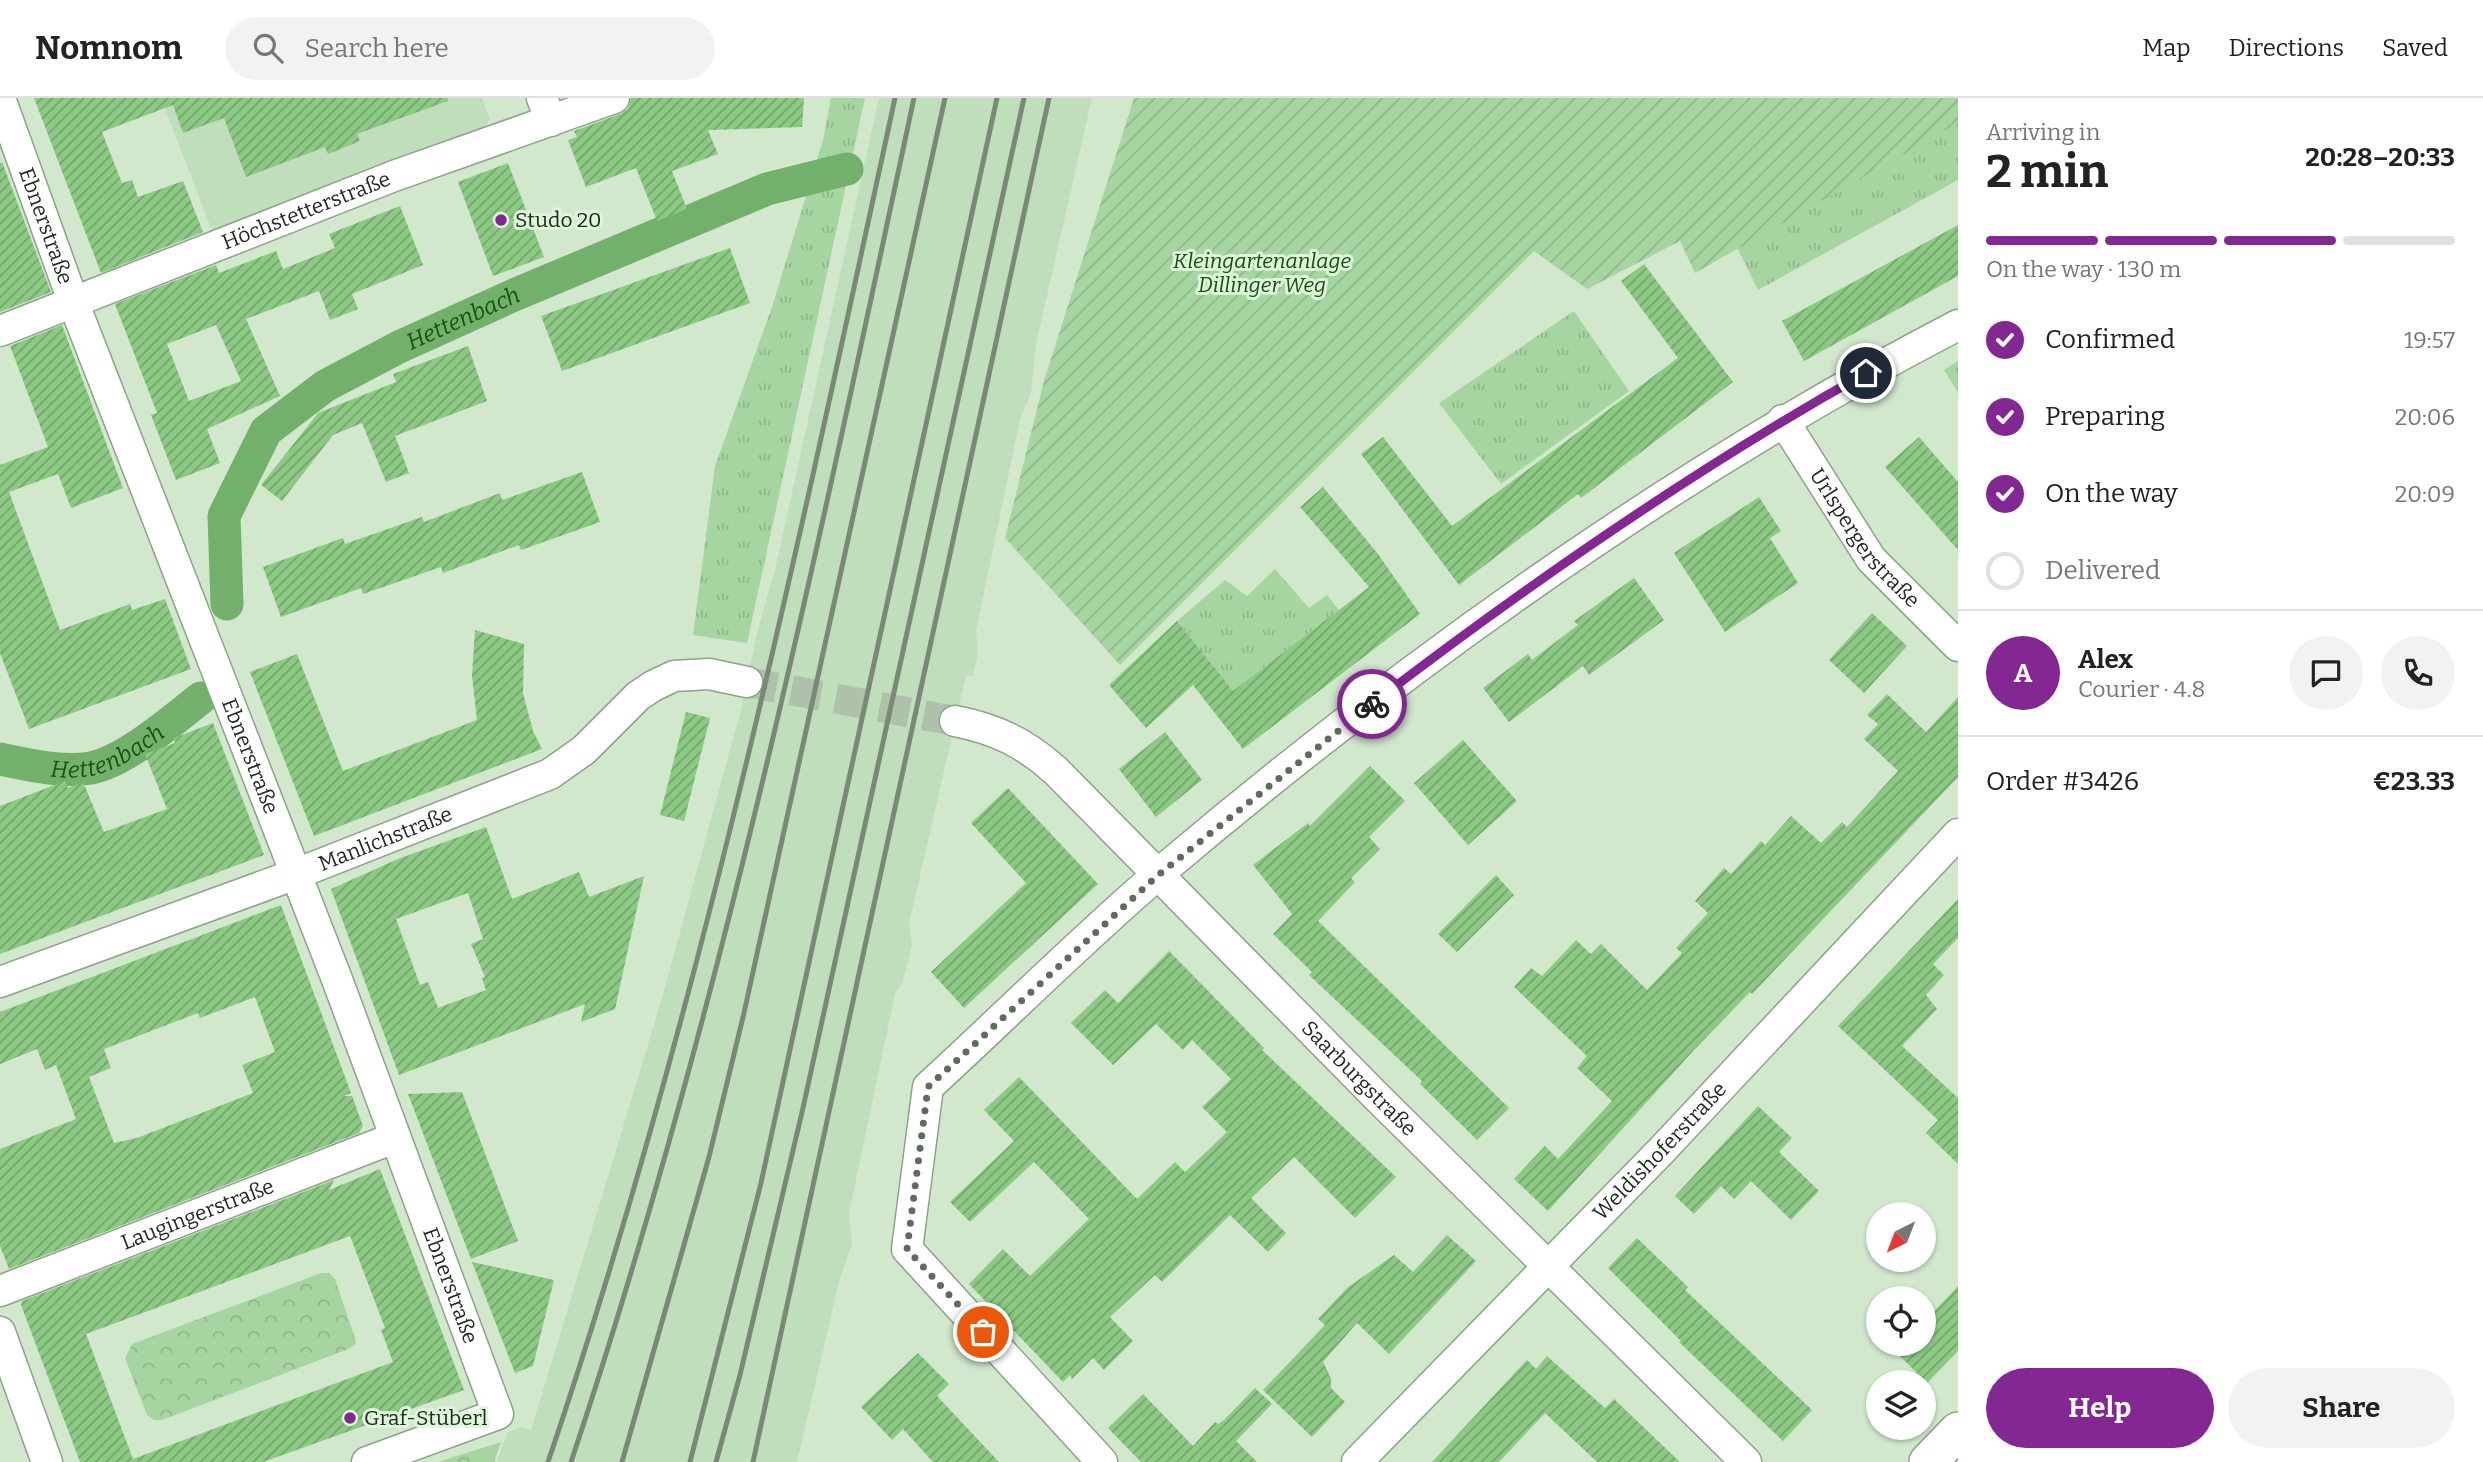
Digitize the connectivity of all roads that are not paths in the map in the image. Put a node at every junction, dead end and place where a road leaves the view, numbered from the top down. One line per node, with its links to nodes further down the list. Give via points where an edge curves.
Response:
1 (0, 98): 4 (street, Ebnerstraße)
2 (614, 98): 3 (street, Höchstetterstraße)
3 (546, 109): 4 (street, Höchstetterstraße, via 394,176)
4 (74, 303): 6 (street, Höchstetterstraße); 12 (street, Ebnerstraße)
5 (1958, 325): 7 (street)
6 (0, 331)
7 (1783, 420): 8 (street, Urlspergerstraße, via 1871,559); 13 (street, via 1630,516 1439,652)
8 (1958, 646)
9 (747, 682): 12 (street, Manlichstraße, via 709,674 674,676 638,696 584,750 550,774)
10 (956, 721): 13 (street, Saarburgstraße, via 986,727 1032,750)
11 (1958, 834): 16 (street, Weldishoferstraße)
12 (296, 874): 14 (street, Manlichstraße); 15 (street, Ebnerstraße)
13 (1157, 876): 16 (street, Saarburgstraße); 22 (street, via 928,1087 907,1249)
14 (0, 982)
15 (394, 1138): 17 (street, Laugingerstraße); 21 (street, Ebnerstraße, via 498,1414)
16 (1549, 1266): 23 (street, Weldishoferstraße); 24 (street, Saarburgstraße)
17 (0, 1291)
18 (0, 1332): 20 (street)
19 (1958, 1431): 25 (street)
20 (47, 1462)
21 (367, 1462)
22 (1102, 1462)
23 (1357, 1462)
24 (1746, 1462)
25 (1927, 1462)

